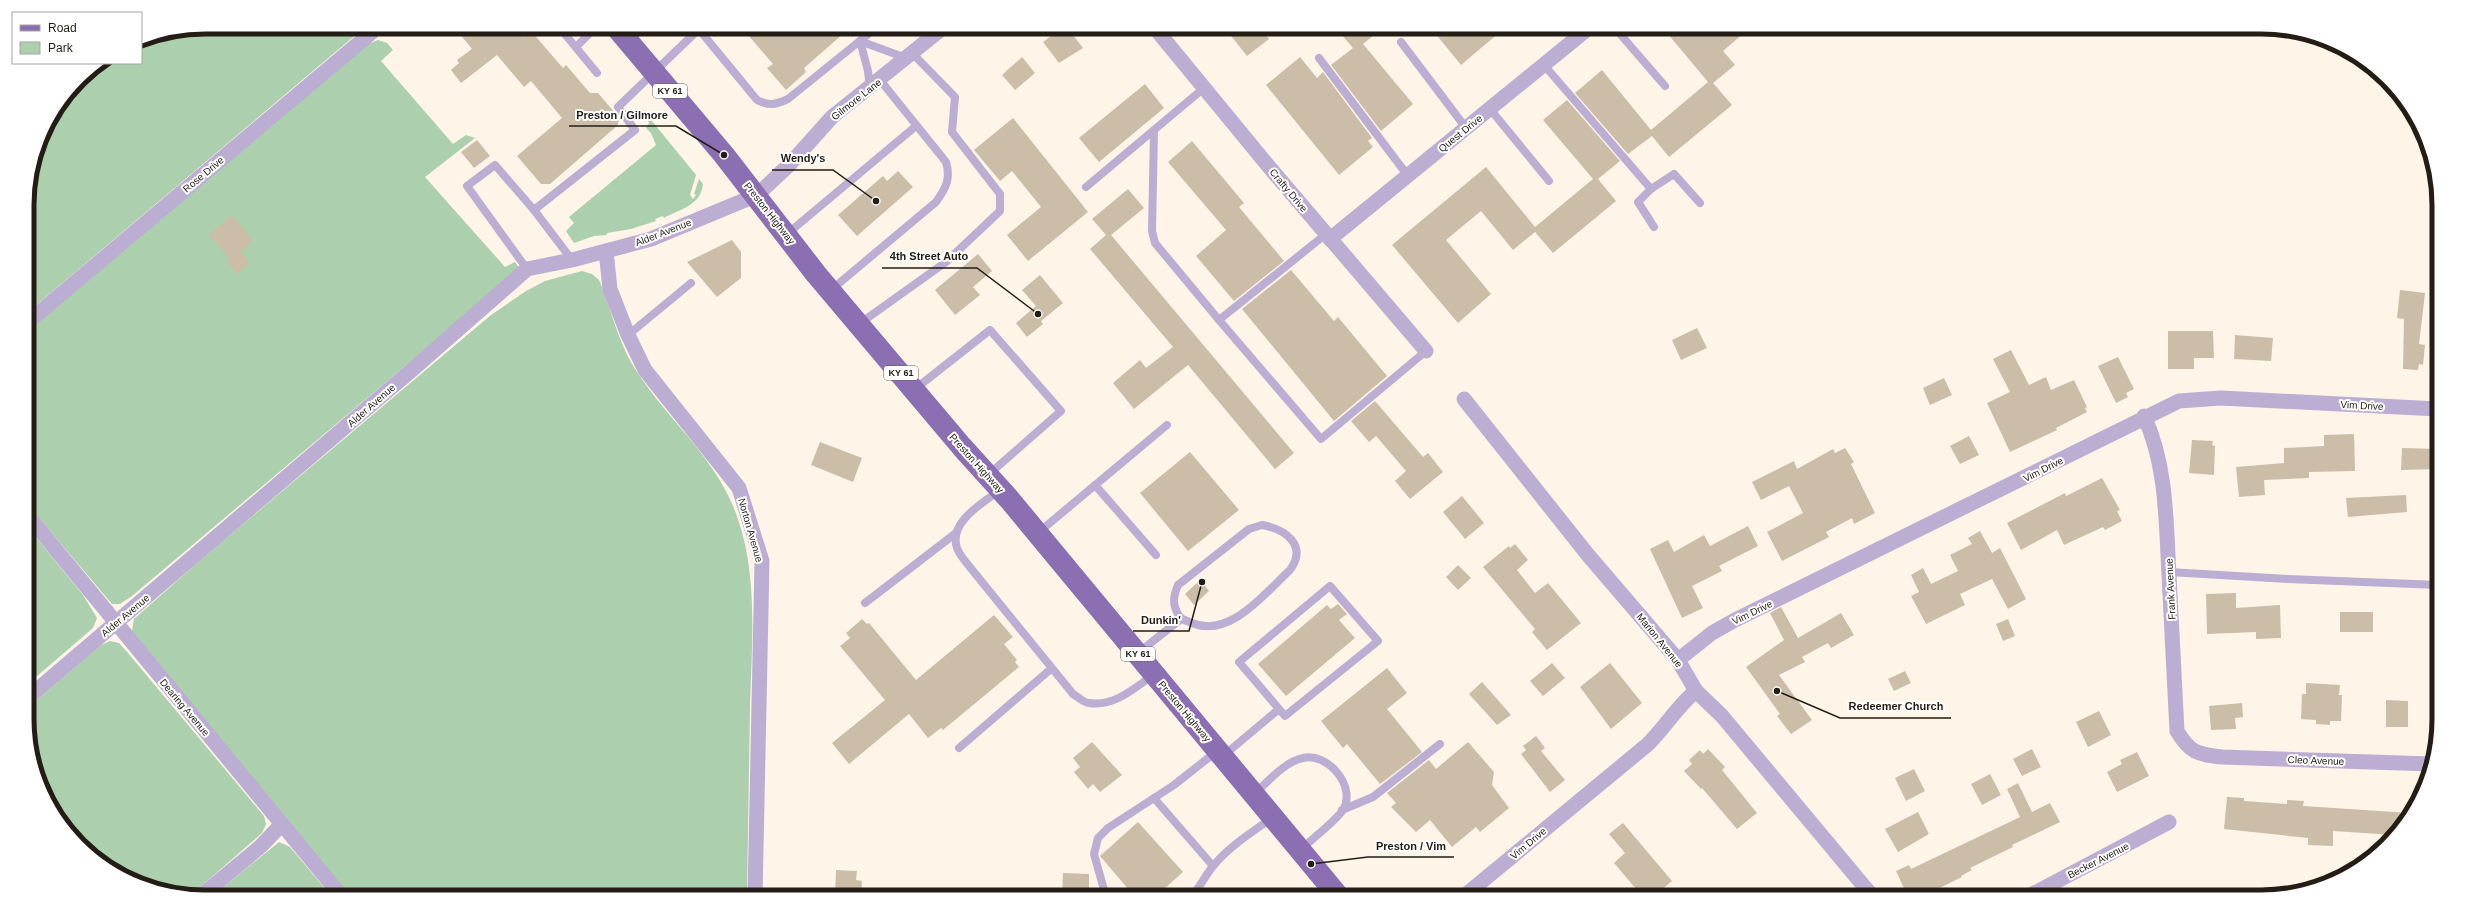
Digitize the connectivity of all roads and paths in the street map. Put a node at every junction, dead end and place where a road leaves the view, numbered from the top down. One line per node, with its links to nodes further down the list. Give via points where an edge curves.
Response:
1 (370, 34): 42 (street, Rose Drive)
2 (565, 34): 14 (lane)
3 (589, 34): 14 (lane)
4 (622, 34): 18 (main road, Preston Highway / KY 61)
5 (692, 34): 18 (lane)
6 (703, 34): 12 (lane, via 756,100 775,105 788,99)
7 (868, 34): 12 (lane)
8 (936, 34): 15 (street, Gilmore Lane)
9 (1160, 34): 22 (street, Crafty Drive)
10 (1571, 34): 17 (street, Quest Drive)
11 (1620, 34): 21 (lane)
12 (860, 41): 15 (lane); 20 (lane)
13 (1402, 42): 25 (lane)
14 (576, 47): 19 (lane)
15 (909, 56): 20 (street, Gilmore Lane); 44 (lane, via 955,97 952,132 1000,194 1000,211 946,262)
16 (1319, 58): 27 (lane)
17 (1544, 65): 23 (street, Quest Drive); 30 (lane)
18 (653, 71): 31 (main road, Preston Highway / KY 61); 33 (lane, via 618,107 635,130)
19 (597, 73)
20 (875, 84): 24 (lane); 31 (street, Gilmore Lane, via 832,117 789,165)
21 (1665, 86)
22 (1204, 88): 26 (lane); 36 (street, Crafty Drive)
23 (1490, 109): 25 (street, Quest Drive); 28 (lane)
24 (916, 126): 35 (lane); 41 (lane, via 946,162 949,173 946,187 936,202)
25 (1466, 128): 27 (street, Quest Drive)
26 (1154, 130): 29 (lane); 43 (lane, via 1152,231 1155,243)
27 (1408, 176): 36 (street, Quest Drive)
28 (1549, 181)
29 (1086, 186)
30 (1651, 190): 32 (lane, via 1674,174); 34 (lane, via 1638,202)
31 (756, 195): 35 (main road, Preston Highway / KY 61); 37 (street, Alder Avenue, via 651,239)
32 (1700, 203)
33 (534, 210): 38 (lane); 39 (lane, via 495,165 467,186)
34 (1654, 227)
35 (787, 235): 41 (main road, Preston Highway / KY 61)
36 (1328, 237): 43 (lane); 46 (street, Crafty Drive)
37 (606, 251): 38 (street, Alder Avenue); 45 (street, Norton Avenue, via 610,289)
38 (572, 260): 39 (street, Alder Avenue)
39 (527, 268): 62 (street, Alder Avenue)
40 (691, 283): 45 (lane)
41 (830, 290): 44 (main road, Preston Highway / KY 61)
42 (34, 317)
43 (1220, 320): 46 (lane, via 1321,439)
44 (859, 324): 47 (main road, Preston Highway / KY 61)
45 (628, 335): 85 (street, Norton Avenue, via 645,370 739,488 762,561)
46 (1426, 351)
47 (914, 389): 52 (main road, Preston Highway / KY 61); 52 (lane, via 990,330 1061,411)
48 (1464, 399): 64 (street, Marion Avenue, via 1588,555)
49 (2432, 409): 50 (street, Vim Drive, via 2221,398 2179,401)
50 (2144, 416): 58 (street, Frank Avenue, via 2154,436 2160,470); 64 (street, Vim Drive, via 2026,478 1735,620 1712,633)
51 (1167, 425): 53 (lane)
52 (994, 482): 55 (lane); 56 (main road, Preston Highway / KY 61)
53 (1095, 485): 56 (lane); 57 (lane)
54 (34, 523): 62 (street, Dearing Avenue)
55 (956, 532): 60 (lane); 65 (lane, via 957,548 969,566)
56 (1038, 533): 63 (main road, Preston Highway / KY 61)
57 (1156, 556)
58 (2169, 572): 59 (lane); 73 (street, Frank Avenue, via 2177,731 2186,746)
59 (2432, 585)
60 (865, 603)
61 (1181, 619): 61 (lane, via 1197,625 1214,626 1237,617 1296,562 1297,551 1292,541 1273,527 1262,525 1249,529 1178,585 1173,596 1174,607); 63 (lane)
62 (116, 623): 68 (street, Alder Avenue); 80 (street, Dearing Avenue)
63 (1137, 653): 66 (main road, Preston Highway / KY 61)
64 (1678, 660): 67 (street, Marion Avenue)
65 (1052, 668): 66 (lane, via 1074,694 1088,703 1105,703 1122,697); 71 (lane)
66 (1154, 674): 72 (main road, Preston Highway / KY 61)
67 (1696, 691): 89 (street, Vim Drive, via 1686,699 1647,745); 90 (street, Marion Avenue, via 1722,716)
68 (34, 693)
69 (1279, 709): 69 (lane, via 1285,716 1378,641 1330,586 1239,662); 72 (lane)
70 (1440, 744): 77 (lane, via 1373,797)
71 (959, 748)
72 (1220, 753): 75 (main road, Preston Highway / KY 61); 76 (lane)
73 (2200, 754): 74 (street, Cleo Avenue)
74 (2426, 764)
75 (1254, 795): 77 (lane, via 1290,763 1304,758 1321,759 1333,768 1345,785 1347,798); 78 (main road, Preston Highway / KY 61)
76 (1154, 798): 82 (lane); 86 (lane, via 1108,828 1098,838 1094,854)
77 (1342, 810): 81 (lane)
78 (1273, 817): 81 (main road, Preston Highway / KY 61); 82 (lane, via 1229,849)
79 (2169, 822): 91 (street, Becker Avenue)
80 (282, 824): 83 (street, via 261,846); 84 (street, Dearing Avenue)
81 (1300, 850): 88 (main road, Preston Highway / KY 61)
82 (1213, 866): 87 (lane)
83 (208, 890)
84 (336, 890)
85 (755, 890)
86 (1104, 890)
87 (1199, 890)
88 (1333, 890)
89 (1471, 890)
90 (1867, 890)
91 (2040, 890)

